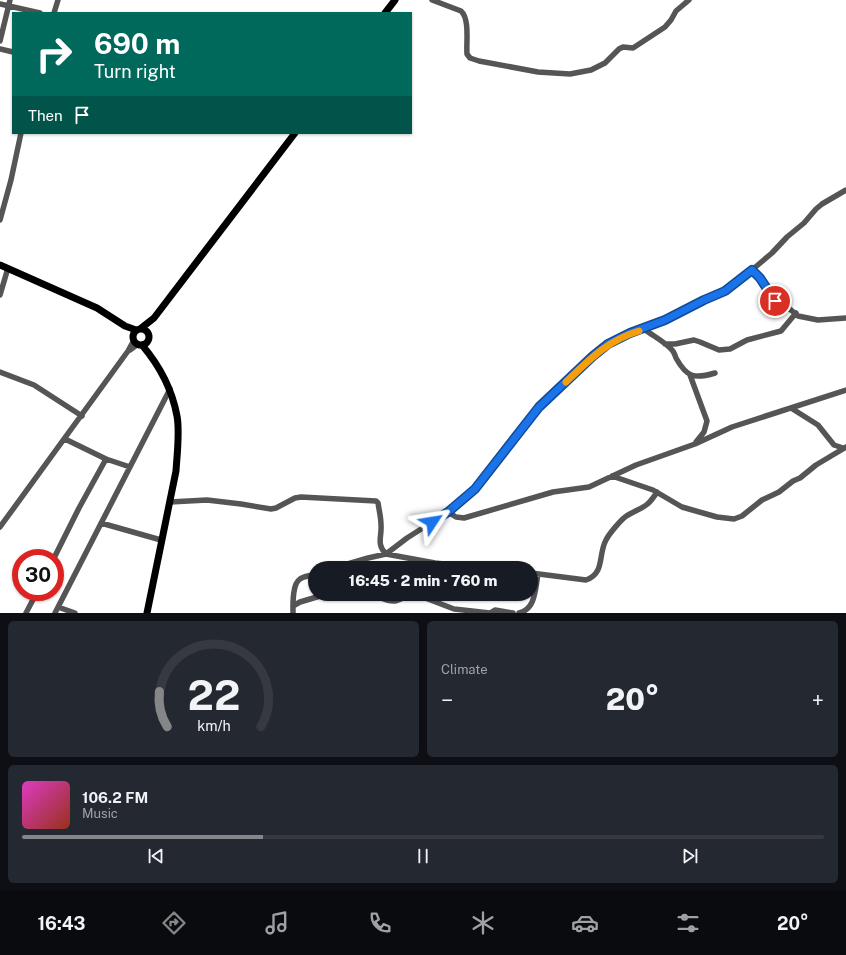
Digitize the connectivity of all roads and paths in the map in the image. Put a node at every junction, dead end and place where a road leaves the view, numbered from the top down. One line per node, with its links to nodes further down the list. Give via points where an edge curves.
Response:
1 (10, 0): 8 (street)
2 (58, 0): 11 (street)
3 (391, 0): 9 (street)
4 (395, 0): 9 (main road)
5 (432, 0): 6 (street, via 464,14 467,54 470,58 538,72 570,74 591,70 606,63 619,49 633,48 665,27 676,11)
6 (689, 0)
7 (0, 4): 8 (street)
8 (8, 6): 10 (street); 12 (street)
9 (387, 11)
10 (35, 12)
11 (54, 12)
12 (0, 41)
13 (0, 49): 14 (street)
14 (12, 52)
15 (21, 134): 18 (street)
16 (294, 134): 26 (main road)
17 (846, 190): 21 (street, via 816,209)
18 (0, 220)
19 (0, 264): 20 (main road)
20 (8, 268): 22 (street); 26 (main road, via 97,308)
21 (752, 270): 23 (street, via 775,301); 25 (street, via 725,291)
22 (0, 295)
23 (796, 313): 24 (street, via 798,316 818,320); 27 (street, via 781,331 747,340 730,349 719,350 694,340)
24 (846, 318)
25 (644, 329): 27 (street); 43 (street, via 608,344 593,356 539,407 483,480)
26 (140, 337): 31 (main road); 34 (street)
27 (665, 344): 30 (street)
28 (0, 372): 34 (street, via 34,385)
29 (715, 373): 30 (street)
30 (690, 375): 36 (street, via 707,421 704,432)
31 (170, 389): 39 (street); 42 (main road, via 177,417 178,450)
32 (846, 390): 33 (street)
33 (791, 408): 36 (street, via 733,427); 37 (street, via 818,425 834,445)
34 (82, 416): 35 (street)
35 (65, 439): 38 (street); 45 (street)
36 (695, 444): 40 (street)
37 (845, 448): 41 (street, via 734,519 682,507)
38 (106, 459): 39 (street); 47 (street)
39 (130, 467): 44 (street)
40 (612, 476): 41 (street); 43 (street, via 589,487 553,492 464,518)
41 (657, 492): 51 (street, via 645,507 627,515 606,540 599,567 592,578 586,580)
42 (170, 502): 46 (main road); 48 (street, via 207,500 276,508 301,497 376,501 381,526 380,546)
43 (448, 512): 48 (street)
44 (101, 523): 46 (street); 58 (street)
45 (0, 527)
46 (162, 540): 62 (main road)
47 (58, 549)
48 (386, 554): 49 (street); 50 (street)
49 (358, 561)
50 (424, 561)
51 (538, 574)
52 (308, 576): 57 (street, via 298,582 294,591)
53 (308, 600): 57 (street)
54 (32, 601): 59 (street)
55 (433, 601): 64 (street, via 454,609)
56 (532, 601): 66 (street, via 527,609)
57 (293, 606): 63 (street)
58 (58, 607): 60 (street); 61 (street)
59 (26, 613)
60 (55, 613)
61 (75, 613)
62 (147, 613)
63 (293, 613)
64 (490, 613): 65 (street, via 495,610)
65 (513, 613)
66 (518, 613)

